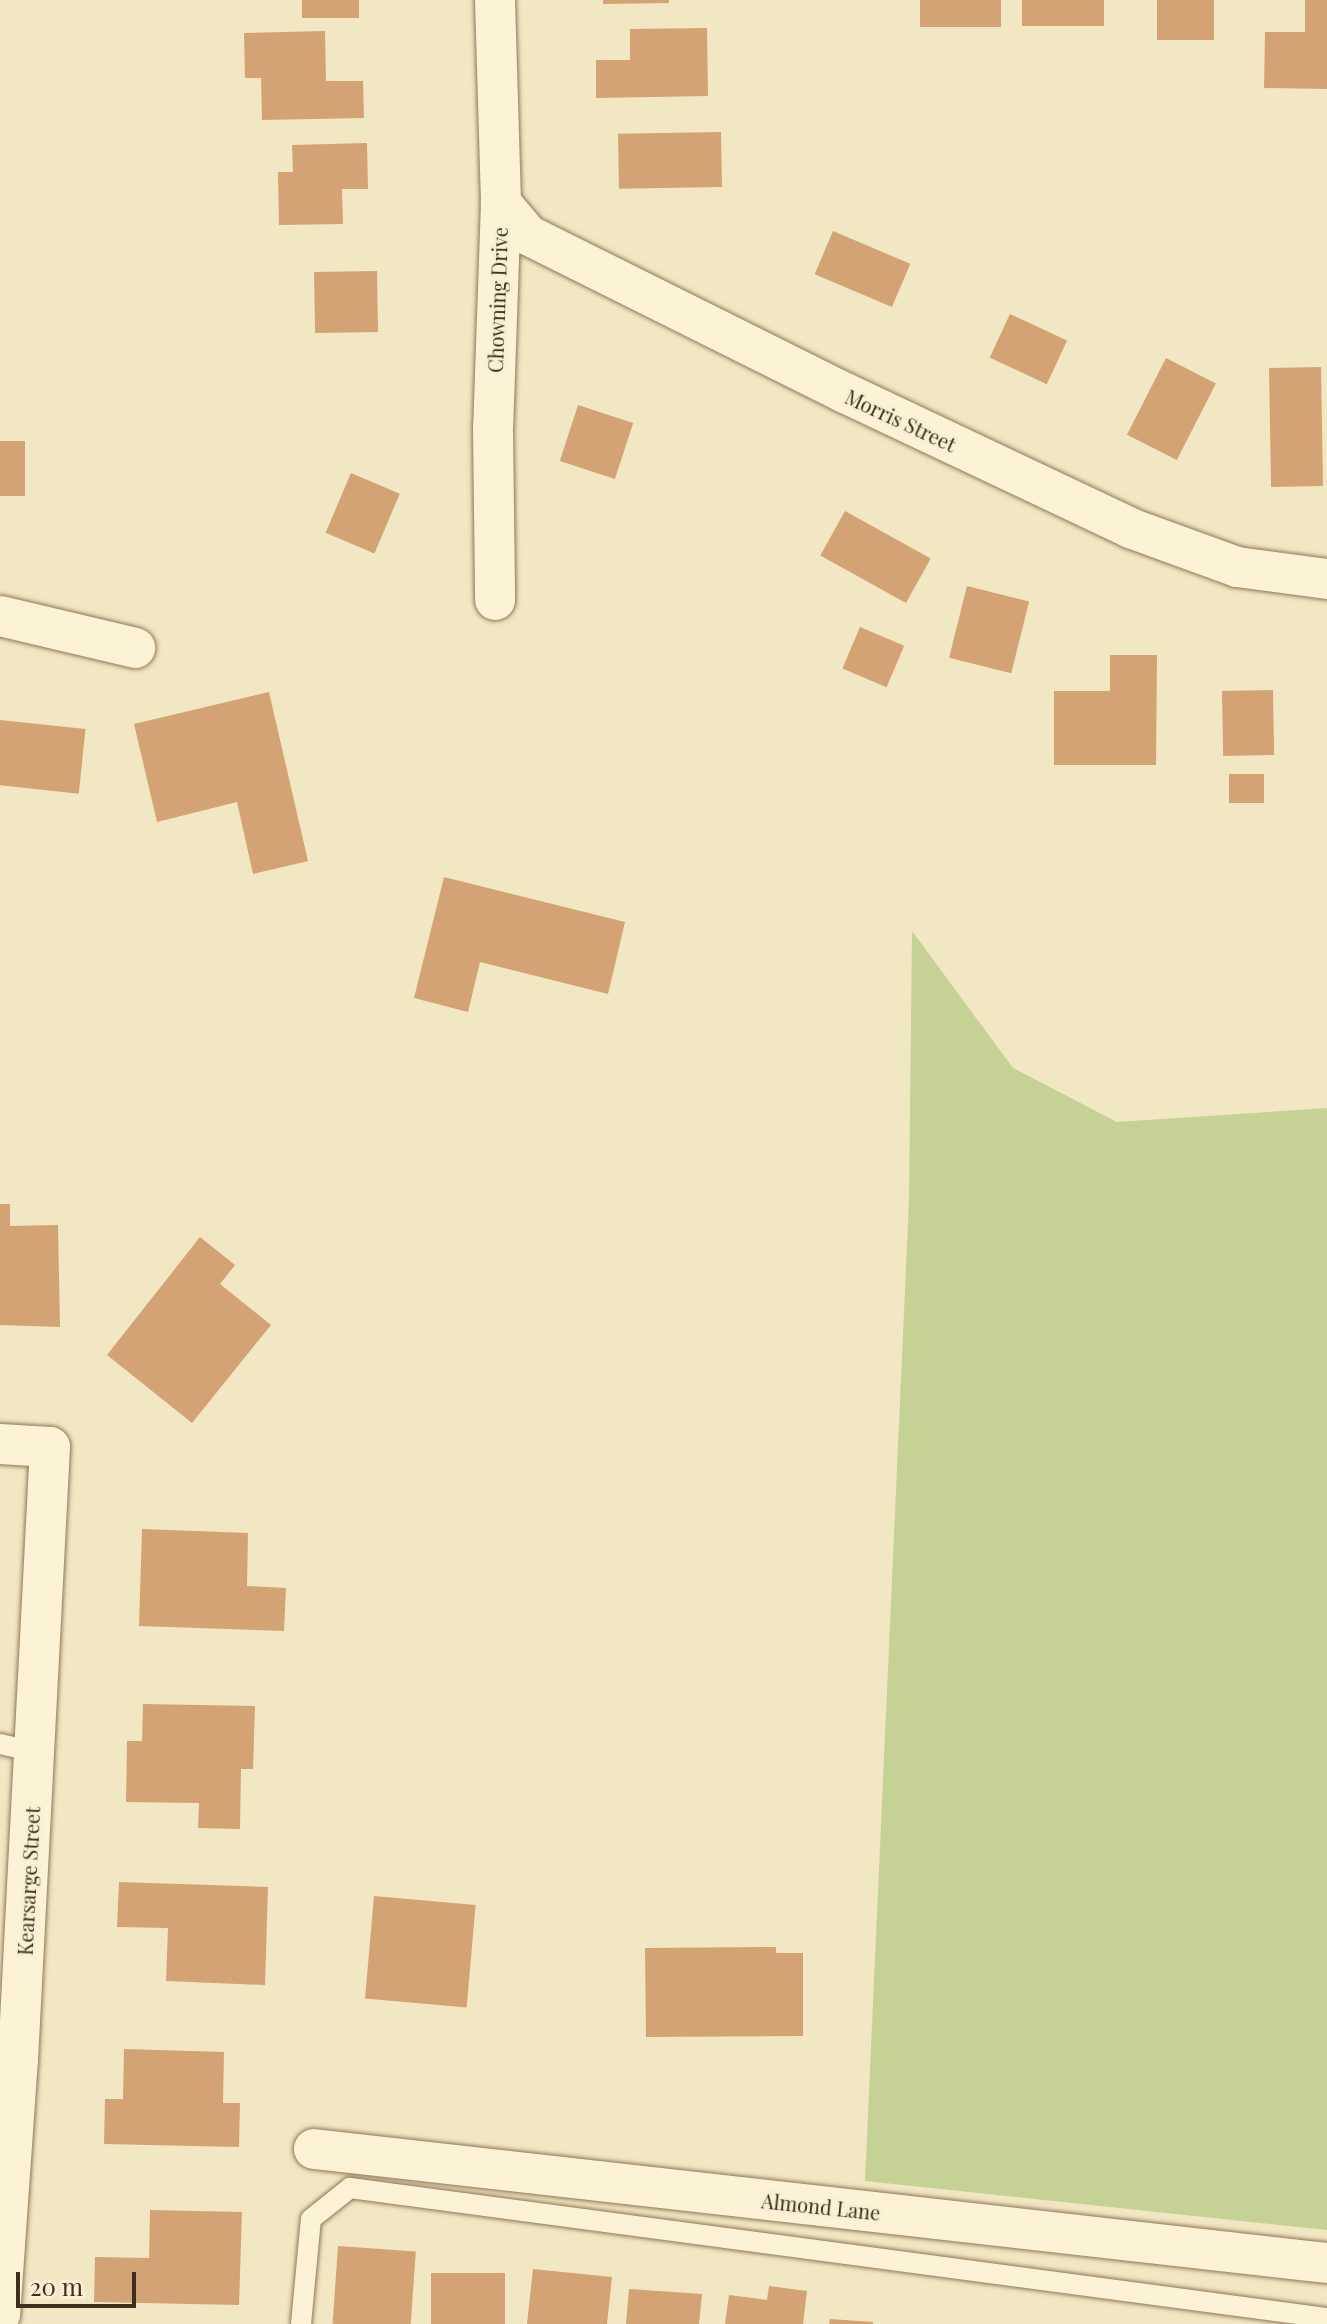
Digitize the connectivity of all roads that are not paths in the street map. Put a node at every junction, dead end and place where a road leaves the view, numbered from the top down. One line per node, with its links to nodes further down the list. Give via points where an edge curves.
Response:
1 (495, 0): 2 (street, Chowning Drive)
2 (501, 203): 3 (street, Morris Street, via 528,235 1130,528 1237,567); 4 (street, Chowning Drive, via 493,427)
3 (1327, 579)
4 (495, 600)
5 (0, 616): 6 (street)
6 (135, 648)
7 (0, 1444): 8 (street, Kearsarge Street, via 50,1447)
8 (18, 1748): 9 (street, Kearsarge Street)
9 (9, 2058): 12 (street, Kearsarge Street)
10 (314, 2149): 11 (street, Almond Lane)
11 (1327, 2263)
12 (0, 2314)
13 (1327, 2318): 14 (lane, via 350,2188 311,2219)
14 (301, 2324)

